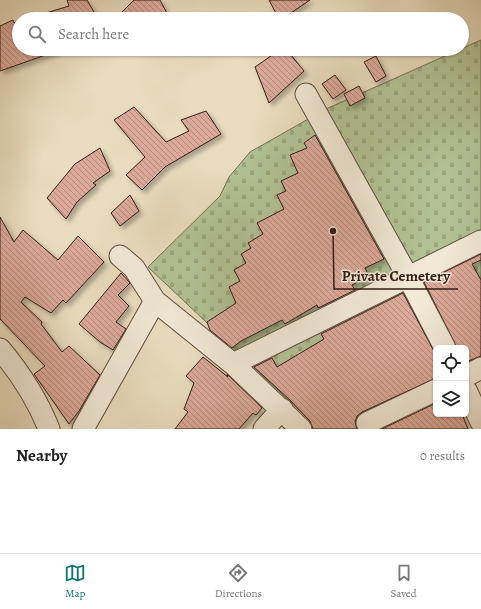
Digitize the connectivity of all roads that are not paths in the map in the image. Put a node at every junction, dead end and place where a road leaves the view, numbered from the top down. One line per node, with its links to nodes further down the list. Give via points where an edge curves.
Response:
1 (306, 94): 4 (street)
2 (481, 241): 4 (street)
3 (120, 256): 5 (street, via 134,268)
4 (408, 277): 6 (street); 8 (street)
5 (155, 301): 8 (street); 17 (street)
6 (443, 345)
7 (0, 349): 16 (street, via 21,374)
8 (233, 364): 13 (street)
9 (481, 368): 10 (street)
10 (469, 374)
11 (433, 391): 15 (street)
12 (469, 396): 14 (street)
13 (282, 409): 18 (street); 19 (street)
14 (481, 422)
15 (367, 423)
16 (49, 429)
17 (83, 429)
18 (264, 429)
19 (301, 429)

